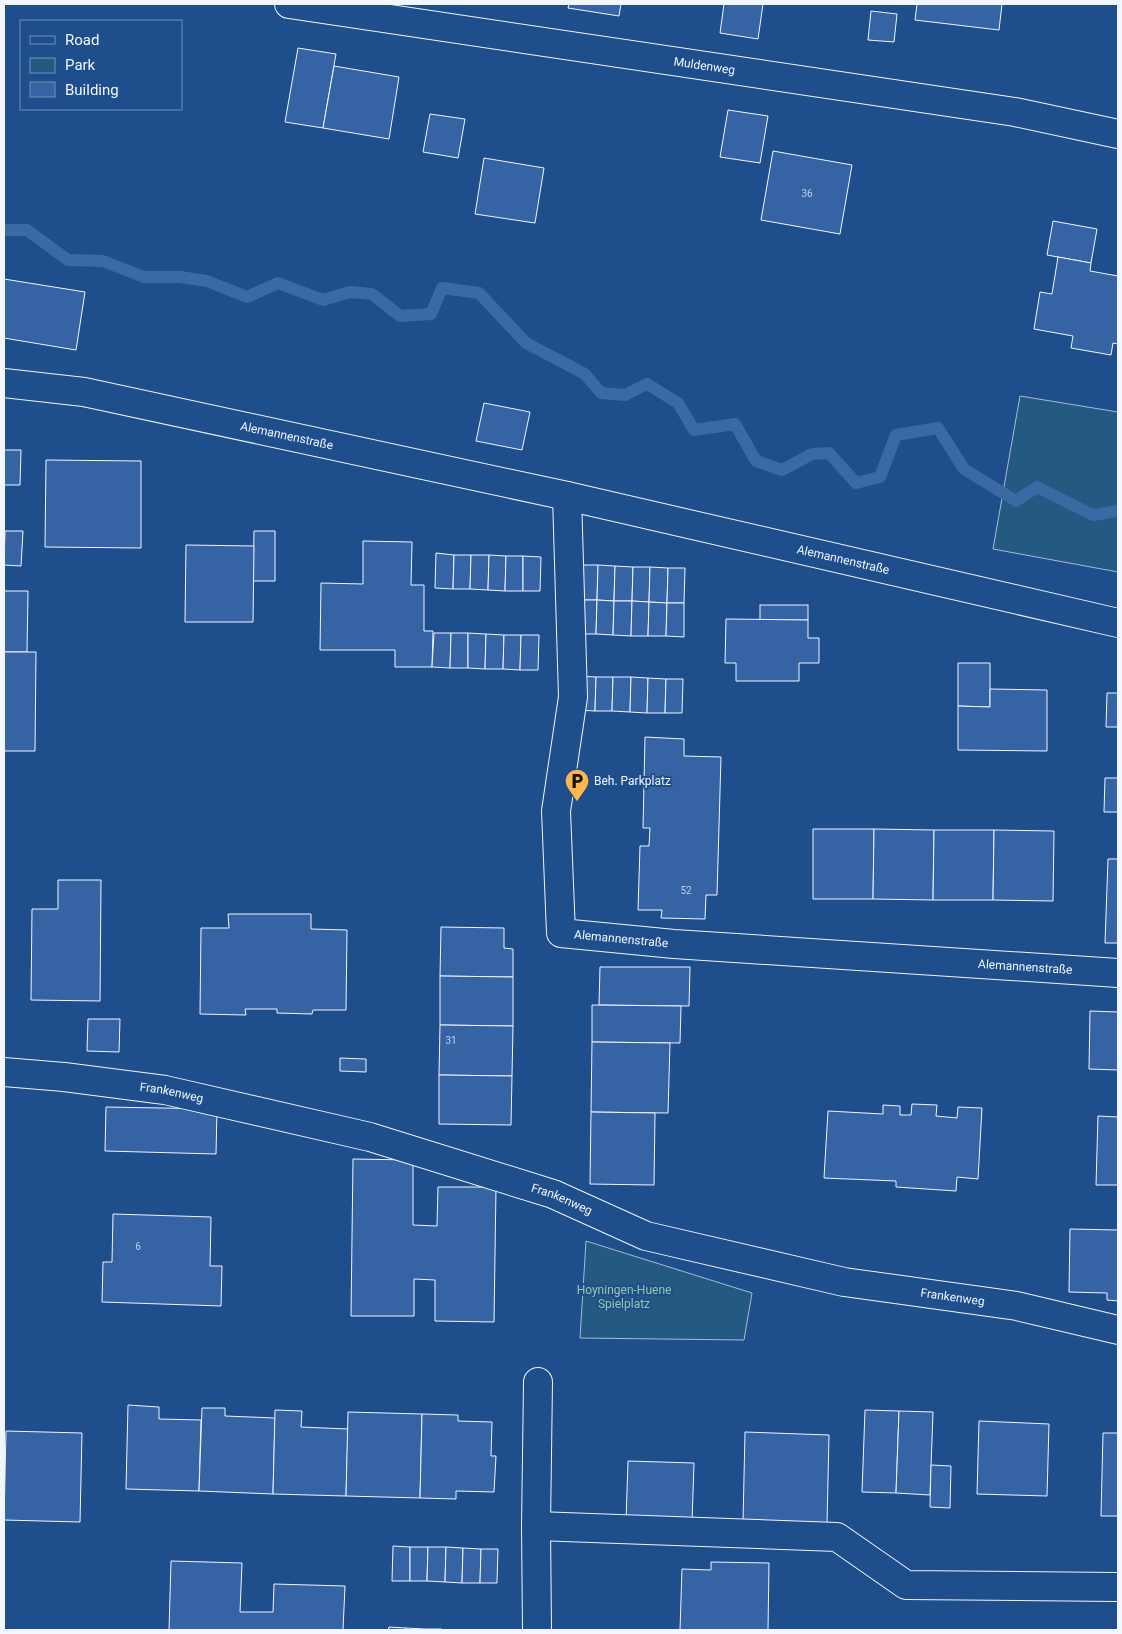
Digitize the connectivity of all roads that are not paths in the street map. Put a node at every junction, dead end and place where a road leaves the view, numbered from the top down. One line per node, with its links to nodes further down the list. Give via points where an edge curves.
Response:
1 (289, 4): 2 (street, Muldenweg, via 1015,112)
2 (1118, 134)
3 (4, 383): 4 (street, Alemannenstraße, via 84,392)
4 (567, 496): 5 (street, Alemannenstraße); 6 (street, Alemannenstraße, via 573,697 556,811 561,933 684,945)
5 (1118, 623)
6 (1118, 973)
7 (4, 1072): 8 (street, Frankenweg, via 165,1090 332,1128 554,1194 646,1236 844,1282 1017,1306)
8 (1118, 1330)
9 (538, 1382): 10 (street)
10 (536, 1526): 11 (street, via 837,1537 906,1585); 12 (street)
11 (1118, 1587)
12 (538, 1630)

